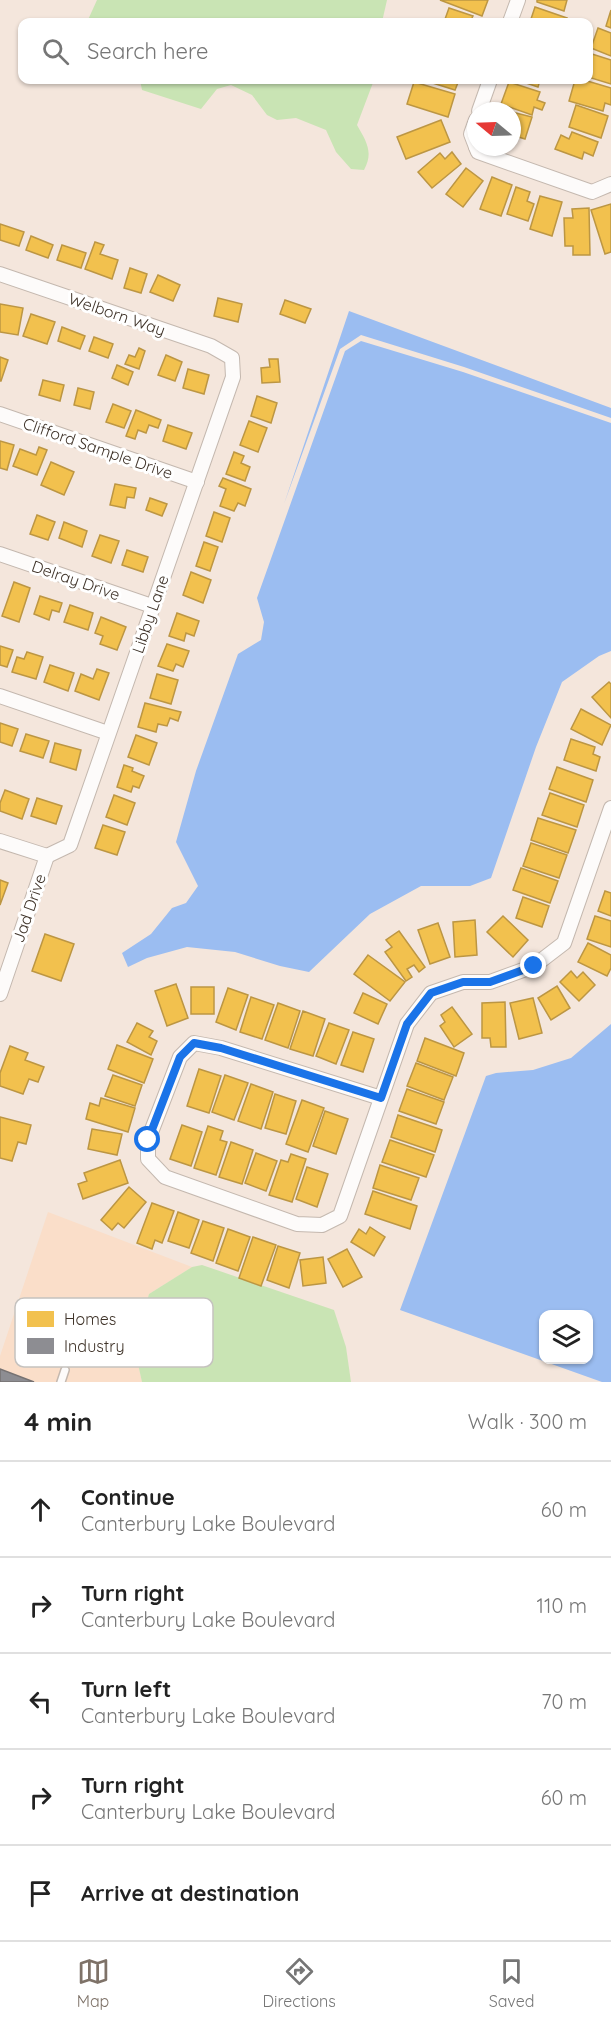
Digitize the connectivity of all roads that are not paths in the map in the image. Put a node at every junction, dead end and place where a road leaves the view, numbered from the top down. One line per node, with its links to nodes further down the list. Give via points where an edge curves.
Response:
1 (518, 0): 2 (street)
2 (511, 18)
3 (489, 84): 4 (street)
4 (482, 102)
5 (489, 156): 6 (street, via 592,192)
6 (611, 184)
7 (0, 273): 8 (street, Welborn Way, via 211,346)
8 (232, 358): 10 (street, Libby Lane, via 233,377)
9 (0, 414): 10 (street, Clifford Sample Drive)
10 (197, 482): 12 (street, Libby Lane)
11 (0, 554): 12 (street, Delray Drive)
12 (152, 606): 14 (street, Libby Lane)
13 (0, 696): 14 (street)
14 (108, 733): 17 (street, Libby Lane, via 70,845)
15 (611, 808): 19 (street, via 564,943 534,966 490,982 463,982 431,993 407,1024)
16 (0, 841): 17 (street)
17 (47, 856): 18 (street, Jad Drive)
18 (0, 994)
19 (381, 1098): 19 (street, via 340,1216 322,1225 297,1224 165,1177 148,1159 148,1140 180,1057 194,1043)
20 (65, 1370): 21 (lane)
21 (61, 1382)

